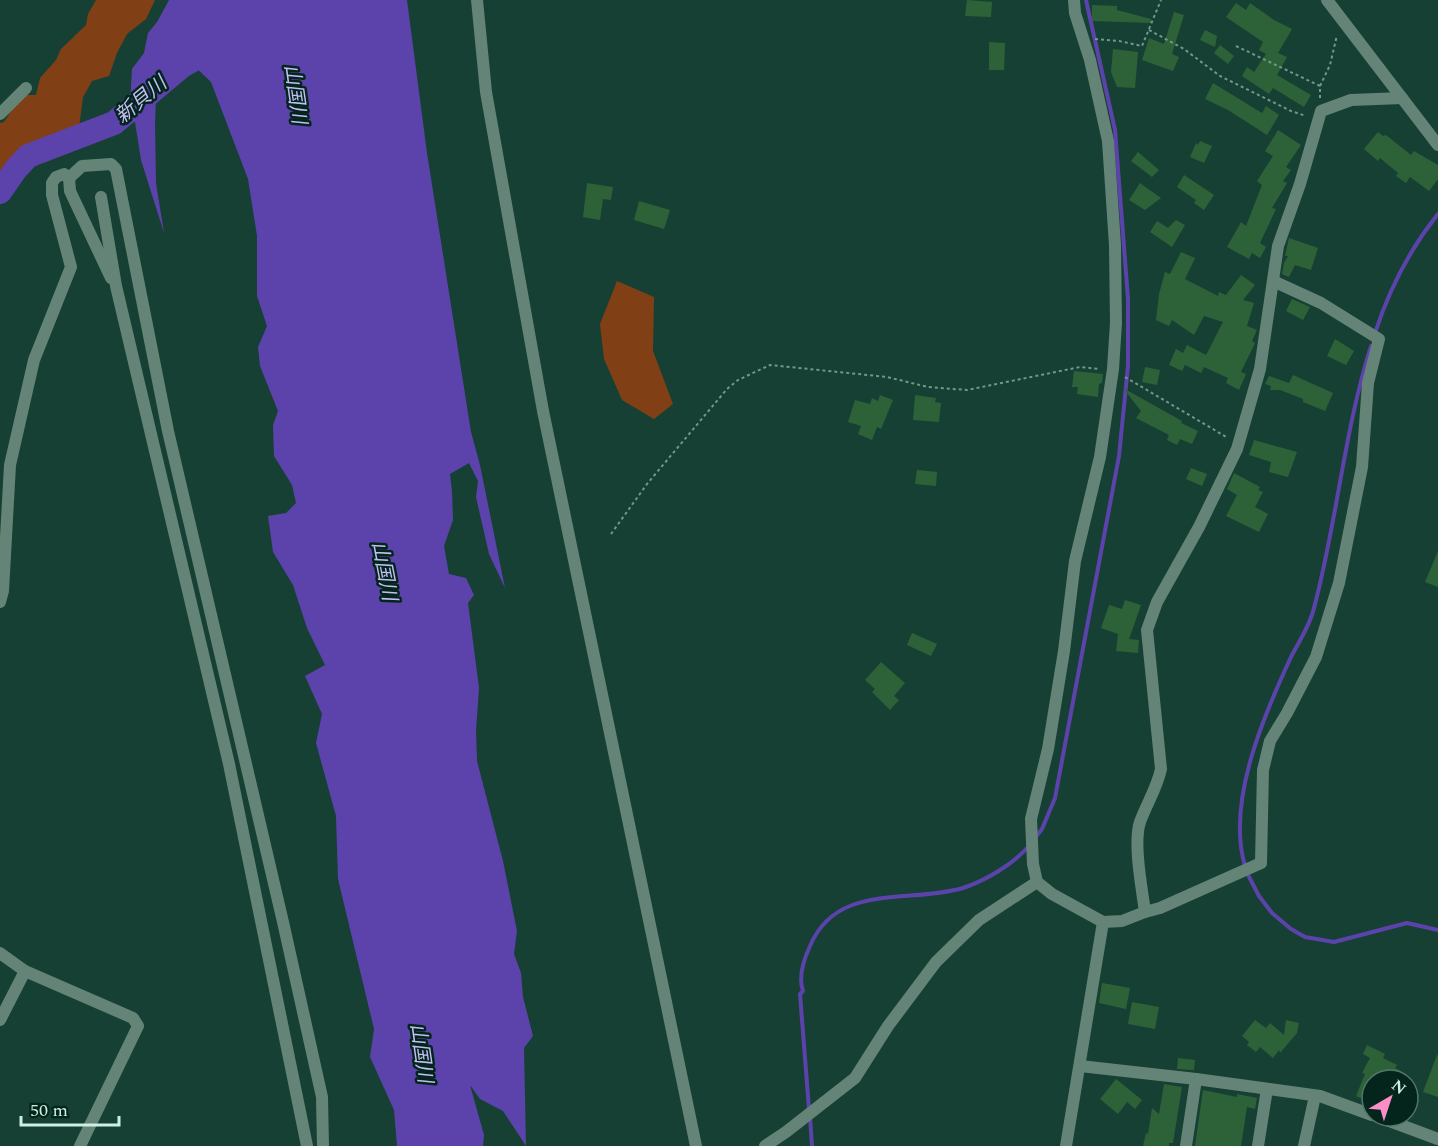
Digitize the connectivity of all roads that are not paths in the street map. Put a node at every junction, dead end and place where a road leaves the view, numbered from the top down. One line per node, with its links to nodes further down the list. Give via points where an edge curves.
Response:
1 (477, 0): 31 (street, via 486,92 543,411)
2 (1074, 0): 15 (street, via 1108,141 1116,323 1100,457 1075,561 1048,749 1031,819)
3 (1328, 0): 5 (street)
4 (1345, 0): 5 (street)
5 (1338, 14): 7 (street)
6 (26, 88): 8 (street)
7 (1402, 98): 9 (street); 12 (street, via 1351,99 1319,115 1278,246)
8 (0, 114)
9 (1438, 145)
10 (69, 178): 13 (street, via 70,191); 14 (street, via 64,174 56,177 52,195 71,267 34,360 10,465); 30 (street, via 82,166 111,164 116,169 168,431 322,1097)
11 (100, 197): 13 (street)
12 (1273, 281): 16 (street, via 1260,369 1237,449 1157,602 1147,630 1161,769 1139,824 1137,842); 16 (street, via 1321,303 1379,339 1368,383 1362,467 1341,572 1316,657 1270,741 1263,770 1261,863)
13 (116, 286): 29 (street, via 230,764)
14 (0, 602)
15 (1037, 882): 17 (street); 32 (street, via 979,920 936,962 855,1078)
16 (1144, 912): 17 (street, via 1122,921)
17 (1103, 922): 21 (street)
18 (0, 953): 19 (street)
19 (25, 971): 20 (street); 28 (street, via 134,1018 138,1026)
20 (0, 1020)
21 (1080, 1066): 22 (street); 33 (street)
22 (1196, 1079): 23 (street); 34 (street)
23 (1268, 1089): 24 (street); 35 (street)
24 (1315, 1096): 25 (street); 36 (street)
25 (1360, 1110)
26 (1410, 1128): 27 (street)
27 (1438, 1138)
28 (80, 1146)
29 (308, 1146)
30 (323, 1146)
31 (696, 1146)
32 (765, 1146)
33 (1066, 1146)
34 (1186, 1146)
35 (1258, 1146)
36 (1304, 1146)

